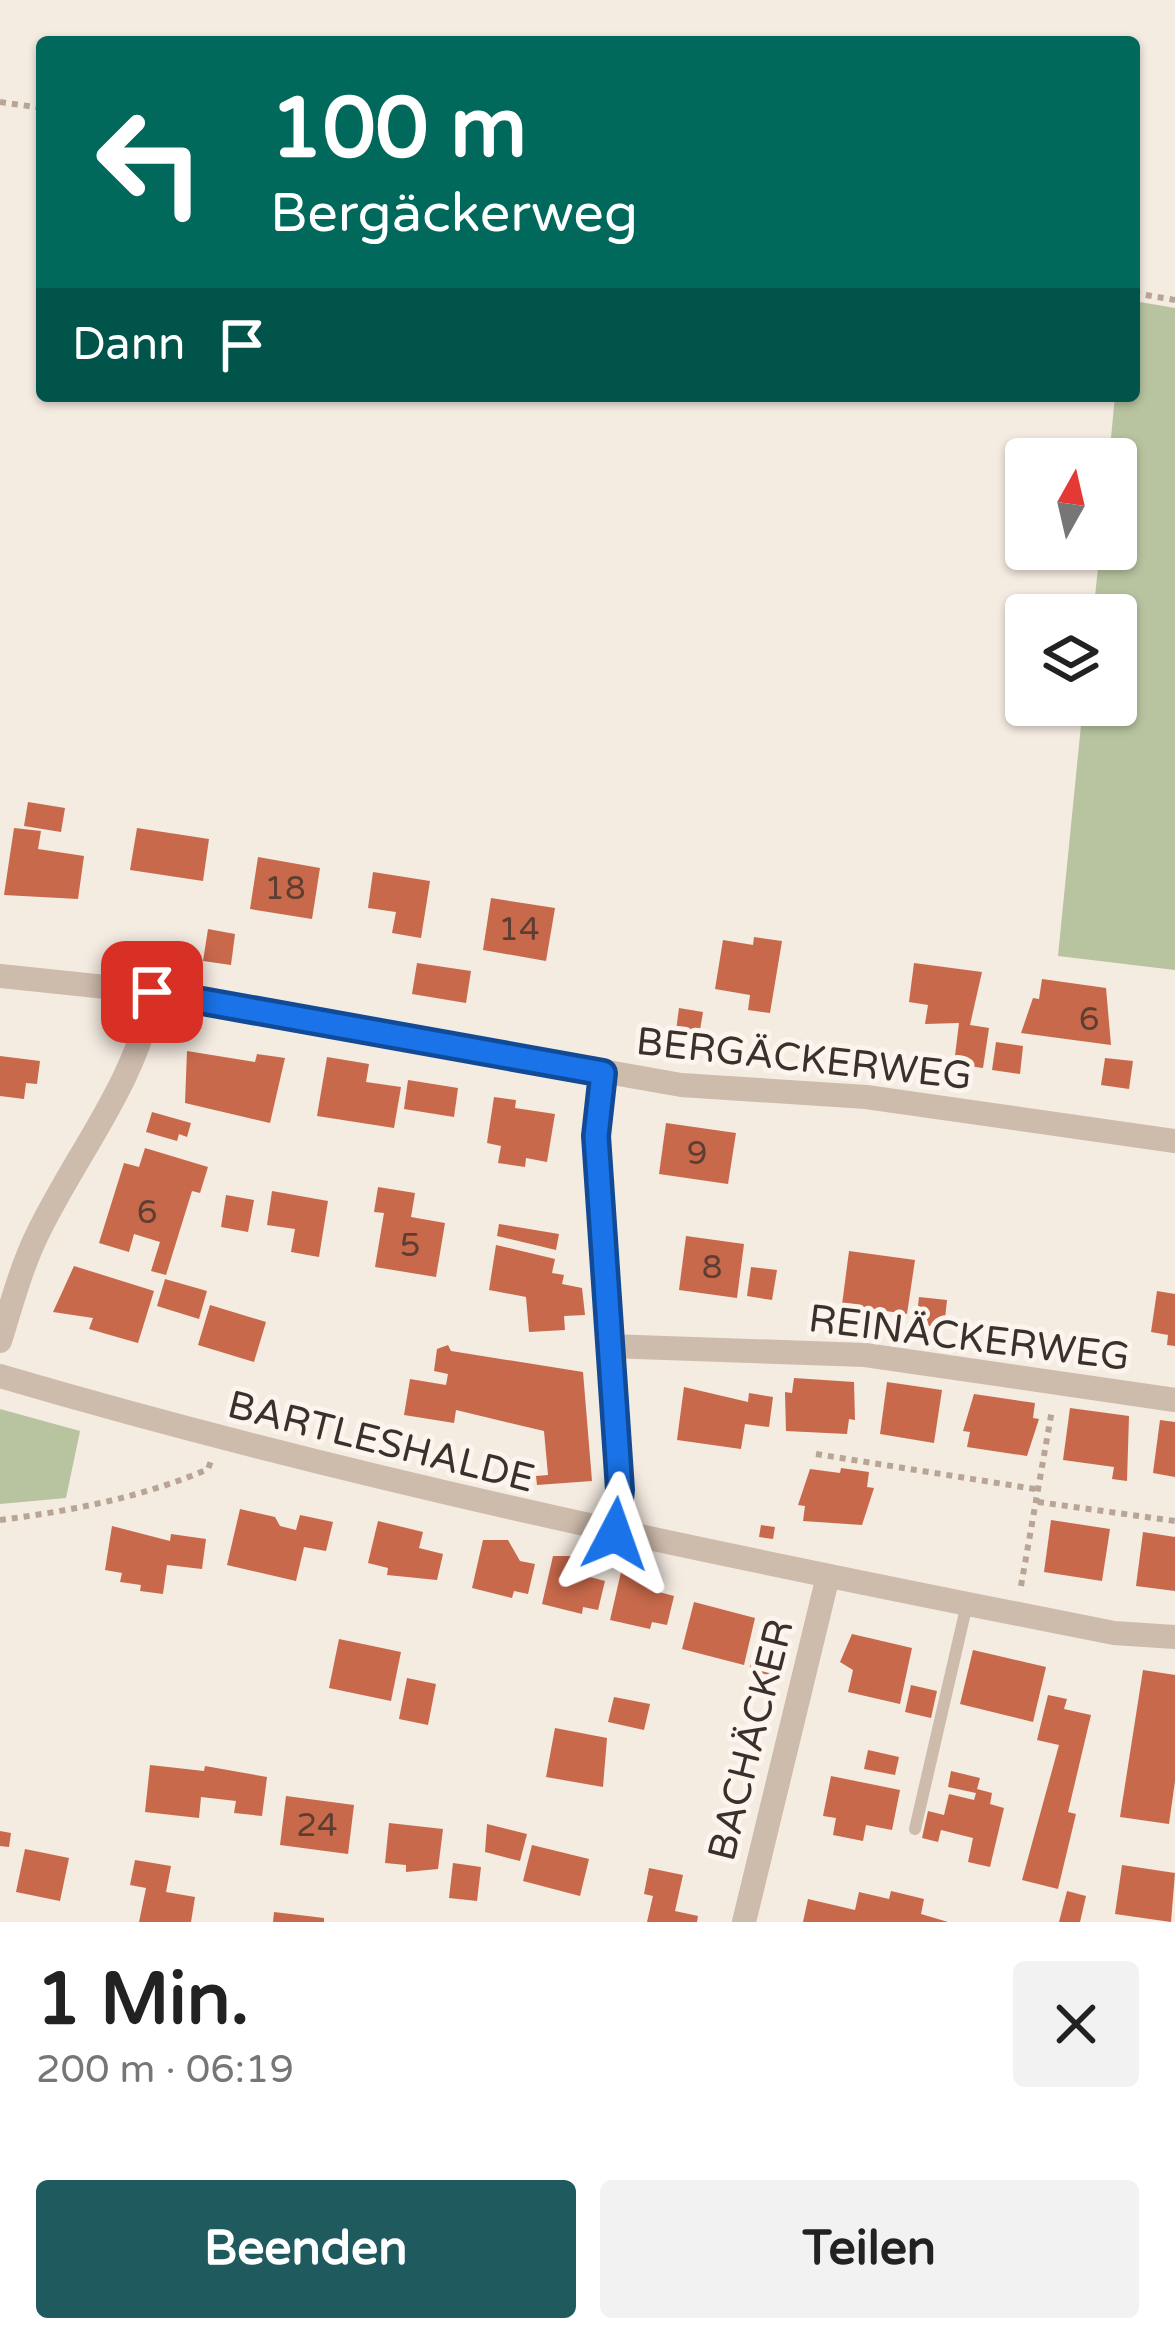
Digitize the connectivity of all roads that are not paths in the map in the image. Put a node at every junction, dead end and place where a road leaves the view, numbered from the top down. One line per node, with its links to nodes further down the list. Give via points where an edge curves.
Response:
1 (0, 976): 2 (street, BERGÄCKERWEG)
2 (152, 992): 3 (street, BERGÄCKERWEG); 5 (street, via 144,1037 37,1235)
3 (603, 1073): 4 (street, BERGÄCKERWEG, via 866,1097); 6 (street, via 596,1136)
4 (1175, 1141)
5 (0, 1341)
6 (609, 1346): 8 (street, REINÄCKERWEG, via 865,1355); 9 (street, via 620,1490)
7 (0, 1376): 9 (street, BARTLESHALDE, via 218,1440)
8 (1175, 1400)
9 (615, 1534): 10 (street, BARTLESHALDE)
10 (828, 1576): 11 (street, BARTLESHALDE); 14 (street, BACHÄCKER)
11 (968, 1604): 12 (street, BARTLESHALDE); 13 (lane)
12 (1175, 1637)
13 (915, 1829)
14 (744, 1922)

